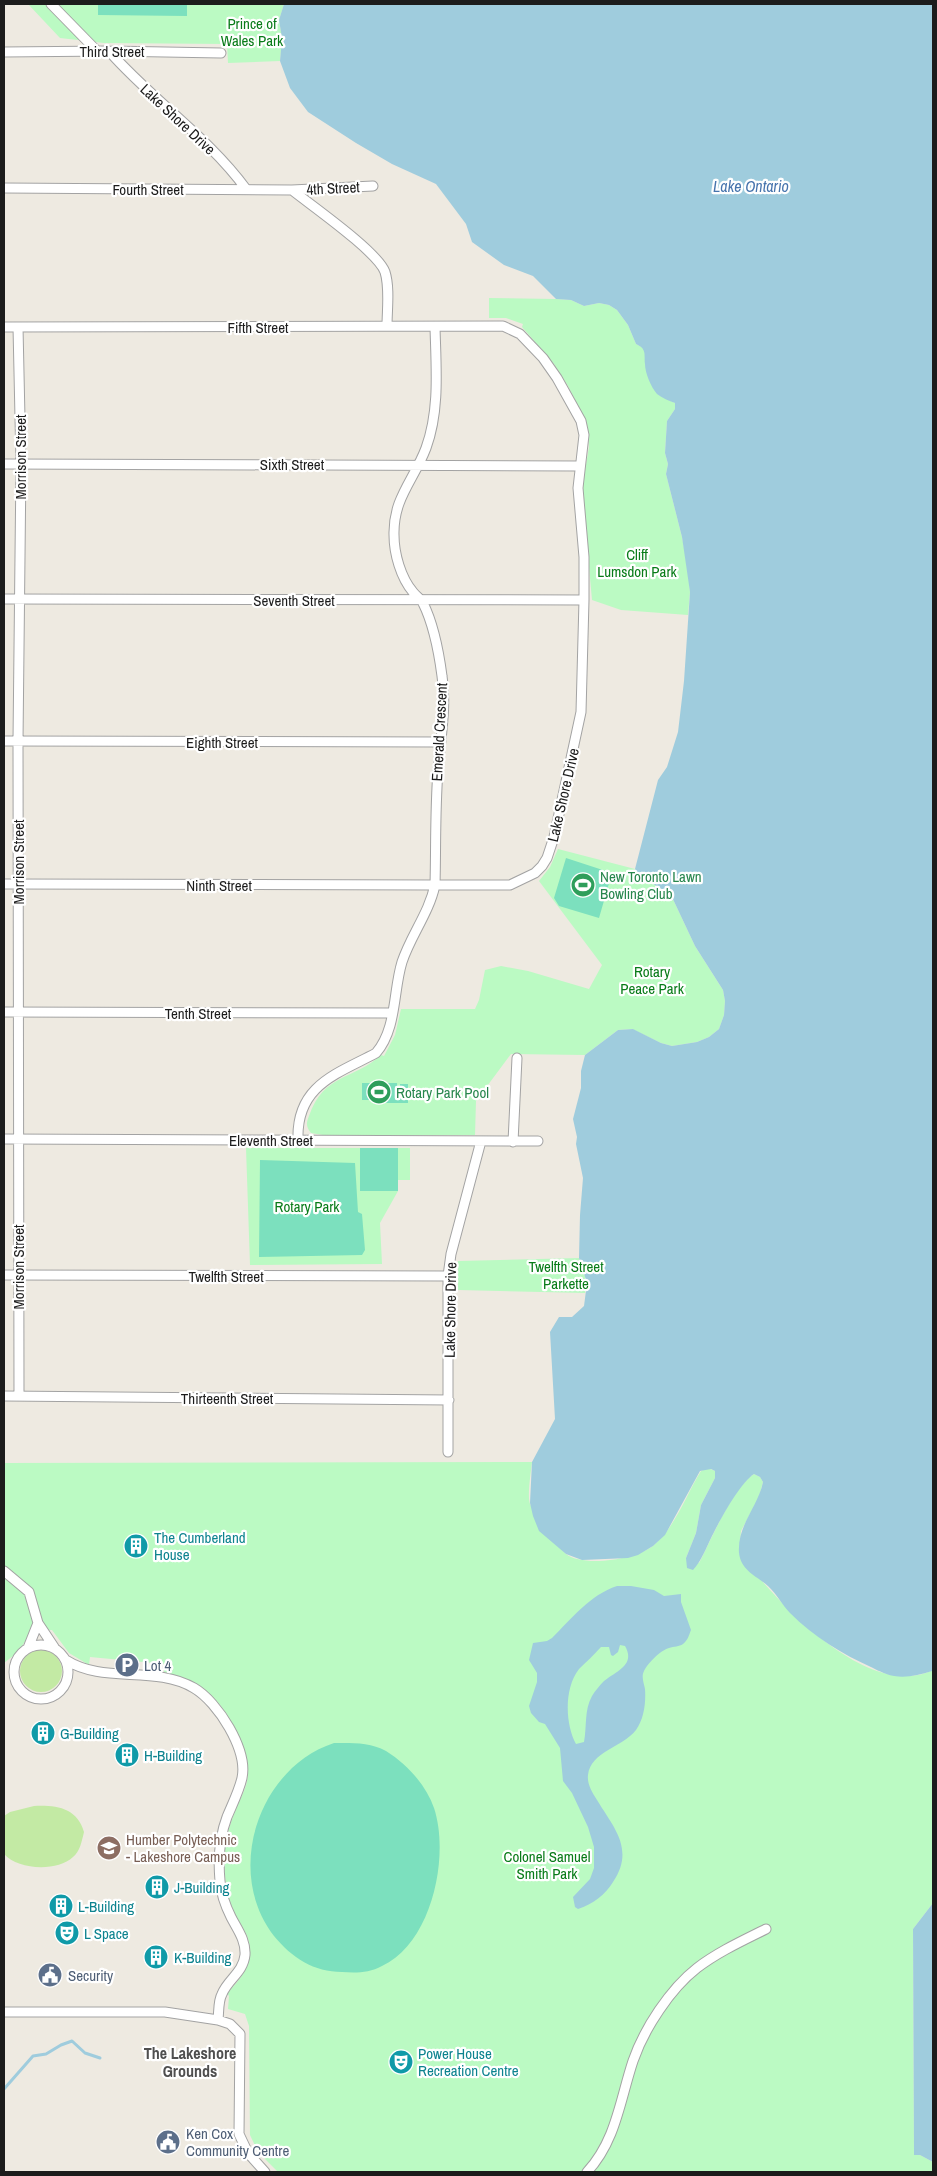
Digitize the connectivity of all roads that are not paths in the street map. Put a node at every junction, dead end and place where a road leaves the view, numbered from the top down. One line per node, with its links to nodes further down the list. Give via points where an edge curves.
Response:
1 (51, 4): 2 (street)
2 (97, 51): 3 (street, Third Street); 4 (street, Third Street)
3 (109, 51): 5 (street, Third Street); 8 (street, Lake Shore Drive, via 228,166)
4 (4, 52)
5 (221, 53)
6 (373, 186): 9 (street, 4th Street)
7 (4, 188): 8 (street, Fourth Street)
8 (246, 189): 9 (street, Fourth Street)
9 (292, 190): 10 (street, via 370,252 381,265 386,280)
10 (387, 326): 12 (street, Fifth Street); 13 (street, Fifth Street)
11 (4, 327): 12 (street, Fifth Street)
12 (18, 327): 16 (street, Morrison Street)
13 (436, 327): 14 (street, Fifth Street); 17 (street, Emerald Crescent, via 434,409 426,447)
14 (512, 328): 18 (street, Lake Shore Drive, via 543,358 581,421 584,435)
15 (4, 464): 16 (street, Sixth Street)
16 (21, 464): 17 (street, Sixth Street); 20 (street, Morrison Street)
17 (417, 464): 18 (street, Sixth Street); 22 (street, Emerald Crescent, via 399,500 394,537 405,578)
18 (580, 466): 21 (street, Lake Shore Drive, via 578,488)
19 (4, 599): 20 (street, Seventh Street)
20 (18, 599): 22 (street, Seventh Street); 24 (street, Morrison Street)
21 (584, 600): 22 (street, Seventh Street); 28 (street, Lake Shore Drive, via 581,712 547,858 535,873 510,885)
22 (423, 601): 25 (street, Emerald Crescent, via 443,678)
23 (4, 741): 24 (street, Eighth Street)
24 (18, 741): 25 (street, Eighth Street); 27 (street, Morrison Street)
25 (440, 742): 28 (street, Emerald Crescent, via 435,809)
26 (4, 884): 27 (street, Ninth Street)
27 (18, 884): 28 (street, Ninth Street); 30 (street, Morrison Street)
28 (435, 885): 31 (street, via 402,962)
29 (4, 1012): 30 (street, Tenth Street)
30 (18, 1012): 31 (street, Tenth Street); 34 (street, Morrison Street)
31 (392, 1013): 35 (street, via 384,1041 376,1053 333,1074 313,1092 300,1120)
32 (517, 1058): 38 (street)
33 (4, 1139): 34 (street, Eleventh Street)
34 (18, 1139): 35 (street, Eleventh Street); 40 (street, Morrison Street)
35 (298, 1140): 36 (street, Eleventh Street)
36 (481, 1141): 38 (street, Eleventh Street); 41 (street, Lake Shore Drive)
37 (538, 1141): 38 (street, Eleventh Street)
38 (513, 1142)
39 (4, 1275): 40 (street, Twelfth Street)
40 (18, 1275): 41 (street, Twelfth Street); 43 (street, Morrison Street)
41 (448, 1276): 44 (street, Lake Shore Drive)
42 (4, 1396): 43 (street, Thirteenth Street)
43 (19, 1396): 44 (street, Thirteenth Street)
44 (450, 1400): 45 (street, Lake Shore Drive)
45 (448, 1452)
46 (4, 1571): 47 (street, via 29,1592)
47 (38, 1623): 48 (street); 49 (street)
48 (54, 1647): 49 (street, via 36,1645); 50 (street)
49 (28, 1648): 51 (street)
50 (66, 1660): 52 (street); 54 (street)
51 (16, 1661): 53 (street); 55 (street)
52 (84, 1670): 54 (street); 58 (street, via 184,1683 208,1699 233,1735 243,1770 222,1832 219,1869 222,1894 243,1939 245,1957 240,1970 221,1994)
53 (4, 1671): 55 (street)
54 (68, 1677): 55 (street, via 59,1693 42,1699 25,1694)
55 (15, 1679)
56 (766, 1929): 60 (street, via 694,1971 653,2020 633,2061 616,2124 602,2153)
57 (4, 2012): 58 (street, via 165,2012)
58 (218, 2020): 59 (street, via 235,2027 240,2034 239,2134 248,2153)
59 (266, 2172)
60 (587, 2172)

